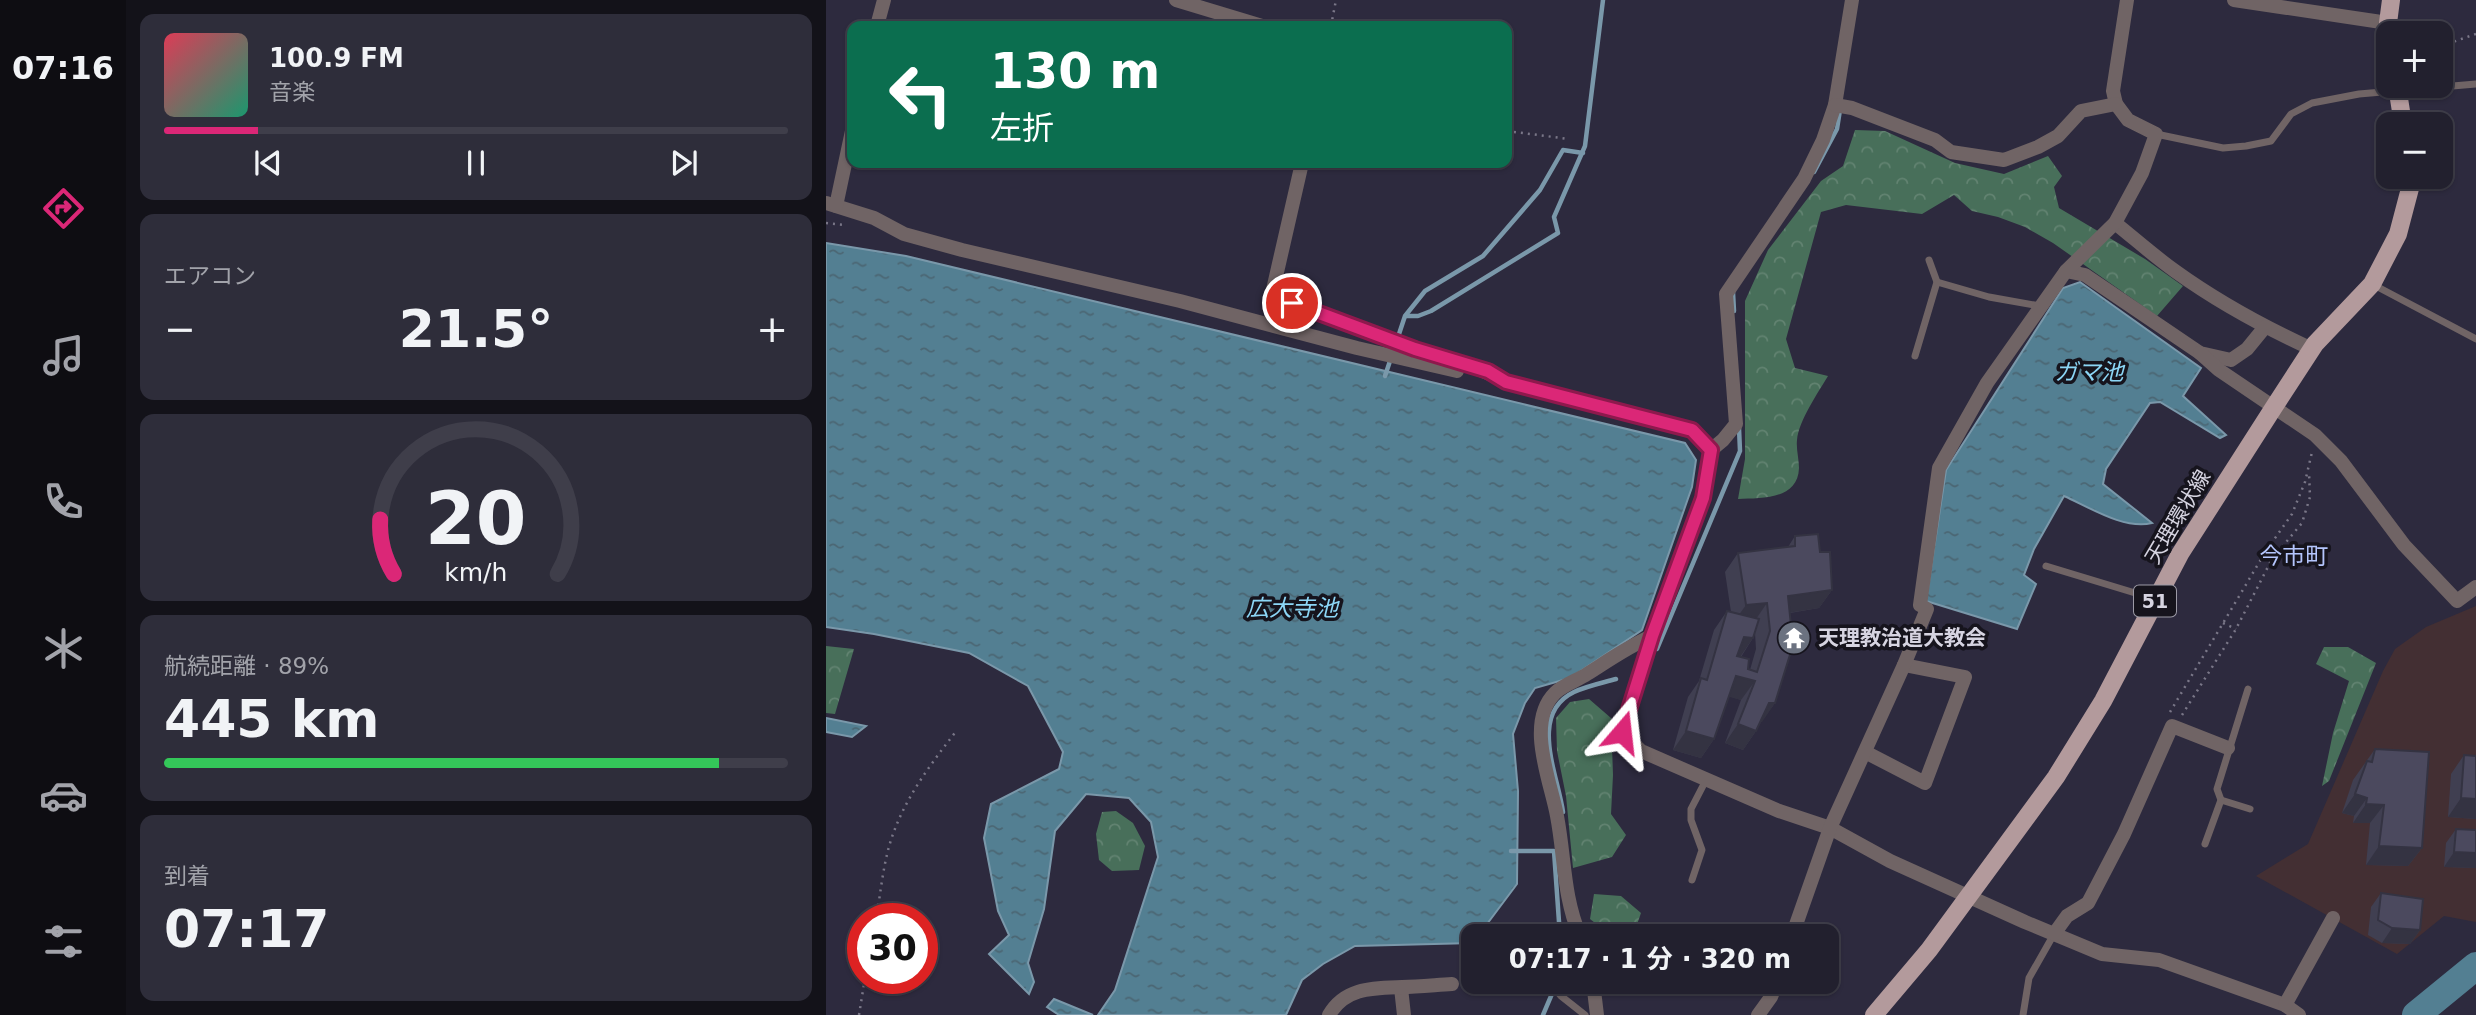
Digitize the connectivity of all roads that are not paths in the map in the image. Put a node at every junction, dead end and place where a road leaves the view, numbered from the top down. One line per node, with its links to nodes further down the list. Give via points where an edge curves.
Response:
1 (884, 0): 7 (street)
2 (1176, 0): 8 (street)
3 (1852, 0): 15 (street)
4 (2127, 0): 14 (street, via 2114,84)
5 (2234, 0): 10 (street)
6 (2391, 0): 9 (main road)
7 (878, 21)
8 (1237, 21)
9 (2389, 21)
10 (2376, 26)
11 (2476, 83): 12 (lane)
12 (2453, 84)
13 (2376, 91): 16 (lane, via 2312,103 2291,114 2271,141 2246,146 2223,148)
14 (2116, 104): 15 (street, via 2081,111 2058,136 2004,160 1951,152 1935,140); 16 (street, via 2129,120)
15 (1842, 106): 34 (street, via 1804,179 1726,294 1736,424)
16 (2156, 134): 21 (street, via 2142,173)
17 (847, 149): 20 (street)
18 (1301, 168): 32 (street, via 1272,294 1403,345 1488,371)
19 (2410, 189): 25 (main road, 天理環状線 / 51, via 2398,234)
20 (831, 205): 32 (street, via 874,218 904,234 962,250)
21 (2115, 223): 23 (street); 27 (street, via 2174,271)
22 (1929, 260): 24 (lane)
23 (2066, 271): 26 (street); 30 (street, via 2085,275)
24 (1937, 282): 26 (lane); 31 (lane)
25 (2372, 284): 28 (lane); 29 (main road, 天理環状線 / 51)
26 (2041, 307): 39 (street, via 1987,383 1939,468 1920,605 1927,608)
27 (2265, 327): 29 (street); 30 (street, via 2231,360)
28 (2476, 339)
29 (2312, 349): 33 (main road, 天理環状線 / 51)
30 (2200, 353): 33 (street)
31 (1915, 356)
32 (1506, 382): 34 (street, via 1692,430)
33 (2274, 407): 36 (street, via 2315,435 2341,461 2404,545 2457,601); 37 (main road, 天理環状線 / 51)
34 (1711, 450): 38 (street, via 1703,498)
35 (2046, 566): 37 (lane)
36 (2476, 587)
37 (2156, 599): 49 (main road, 天理環状線 / 51, via 2103,701)
38 (1652, 636): 43 (street, via 1622,732 1641,751); 51 (street, via 1556,692 1545,710 1543,762 1557,815)
39 (1904, 665): 42 (street); 42 (street, via 1965,677 1926,783)
40 (2248, 689): 41 (lane)
41 (2228, 748): 44 (lane, via 2217,789); 53 (street, via 2172,726 2088,902 2067,916)
42 (1866, 752): 46 (street)
43 (1706, 780): 46 (street); 48 (lane, via 1691,809 1702,850)
44 (2221, 800): 45 (lane); 47 (lane)
45 (2250, 809)
46 (1830, 828): 49 (street); 52 (street)
47 (2205, 844)
48 (1692, 880)
49 (1970, 897): 53 (street); 65 (main road, 天理環状線 / 51)
50 (2333, 918): 59 (street)
51 (1575, 924)
52 (1796, 924)
53 (2054, 934): 59 (street, via 2102,954 2159,960); 66 (lane, via 2029,978)
54 (1451, 984): 55 (street)
55 (1401, 988): 60 (street, via 1381,986 1354,992); 61 (street)
56 (1559, 994): 62 (lane)
57 (1594, 994): 63 (street)
58 (1772, 994): 64 (street)
59 (2285, 1005): 67 (street)
60 (1329, 1015)
61 (1404, 1015)
62 (1585, 1015)
63 (1597, 1015)
64 (1758, 1015)
65 (1874, 1015)
66 (2023, 1015)
67 (2300, 1015)

